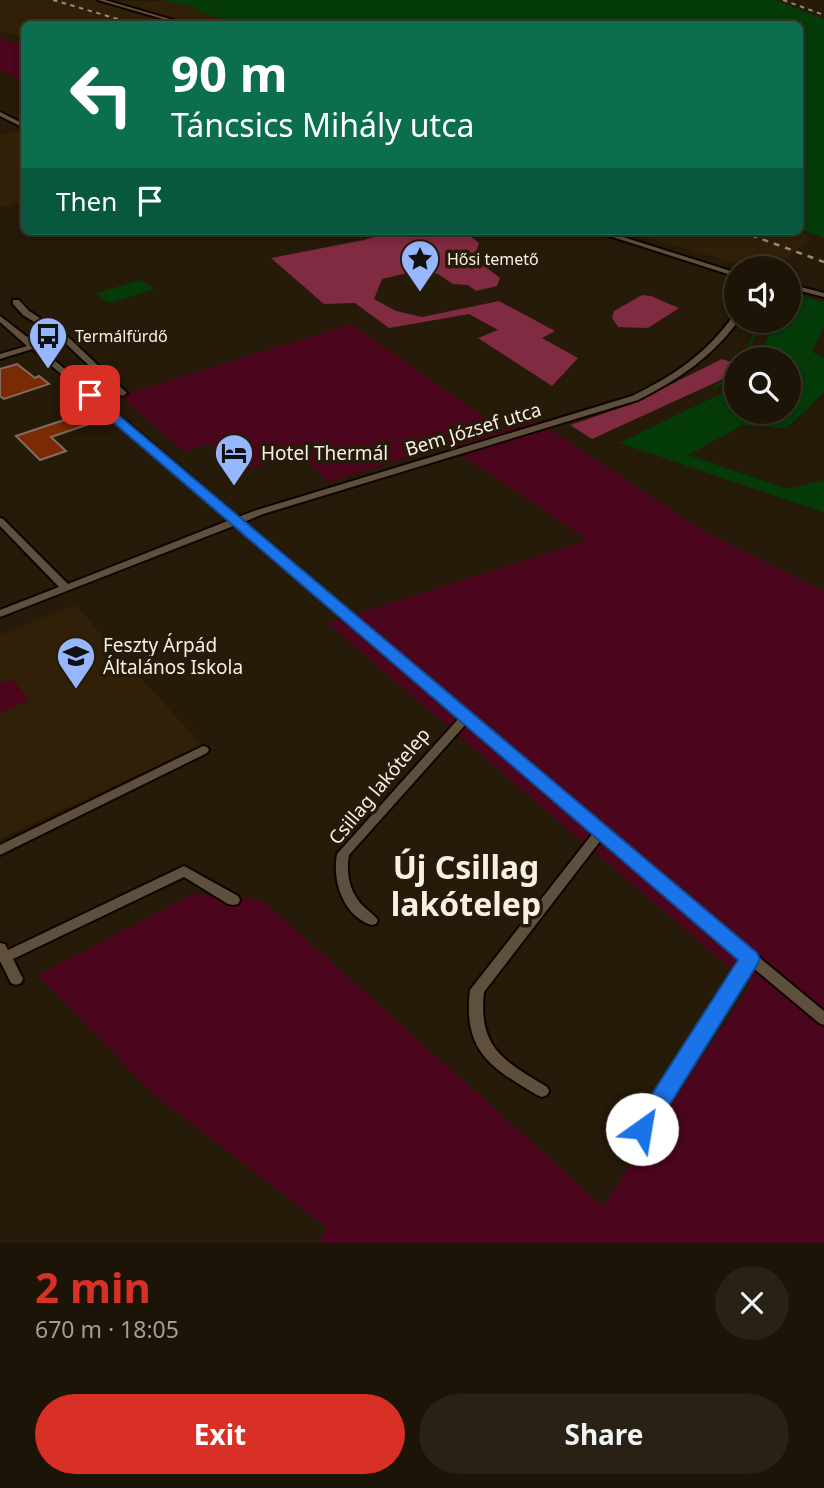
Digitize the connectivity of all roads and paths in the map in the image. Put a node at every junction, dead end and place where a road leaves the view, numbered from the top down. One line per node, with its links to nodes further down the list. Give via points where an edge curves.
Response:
1 (100, 0): 2 (street)
2 (174, 21)
3 (0, 114): 4 (street)
4 (21, 124)
5 (610, 235): 6 (street)
6 (724, 271)
7 (801, 289): 8 (street)
8 (824, 295)
9 (16, 302): 12 (street)
10 (0, 318): 13 (street)
11 (726, 333): 16 (street, Bem József utca, via 706,356 635,398)
12 (63, 338): 13 (street); 15 (street)
13 (34, 346): 14 (street); 16 (street)
14 (0, 357)
15 (123, 393)
16 (236, 520): 18 (street, Bem József utca); 20 (street)
17 (0, 521): 18 (street)
18 (66, 588): 19 (street, Bem József utca)
19 (0, 614)
20 (467, 716): 22 (street); 25 (street, Csillag lakótelep, via 343,854 343,885 355,908)
21 (203, 751): 23 (street)
22 (600, 832): 27 (street); 30 (street, via 477,990 474,1022 487,1050 509,1071)
23 (0, 850)
24 (233, 900): 26 (street, via 184,871)
25 (371, 920)
26 (3, 953): 28 (street)
27 (750, 959): 29 (street); 31 (street)
28 (16, 979)
29 (824, 1019)
30 (542, 1091)
31 (642, 1129)

